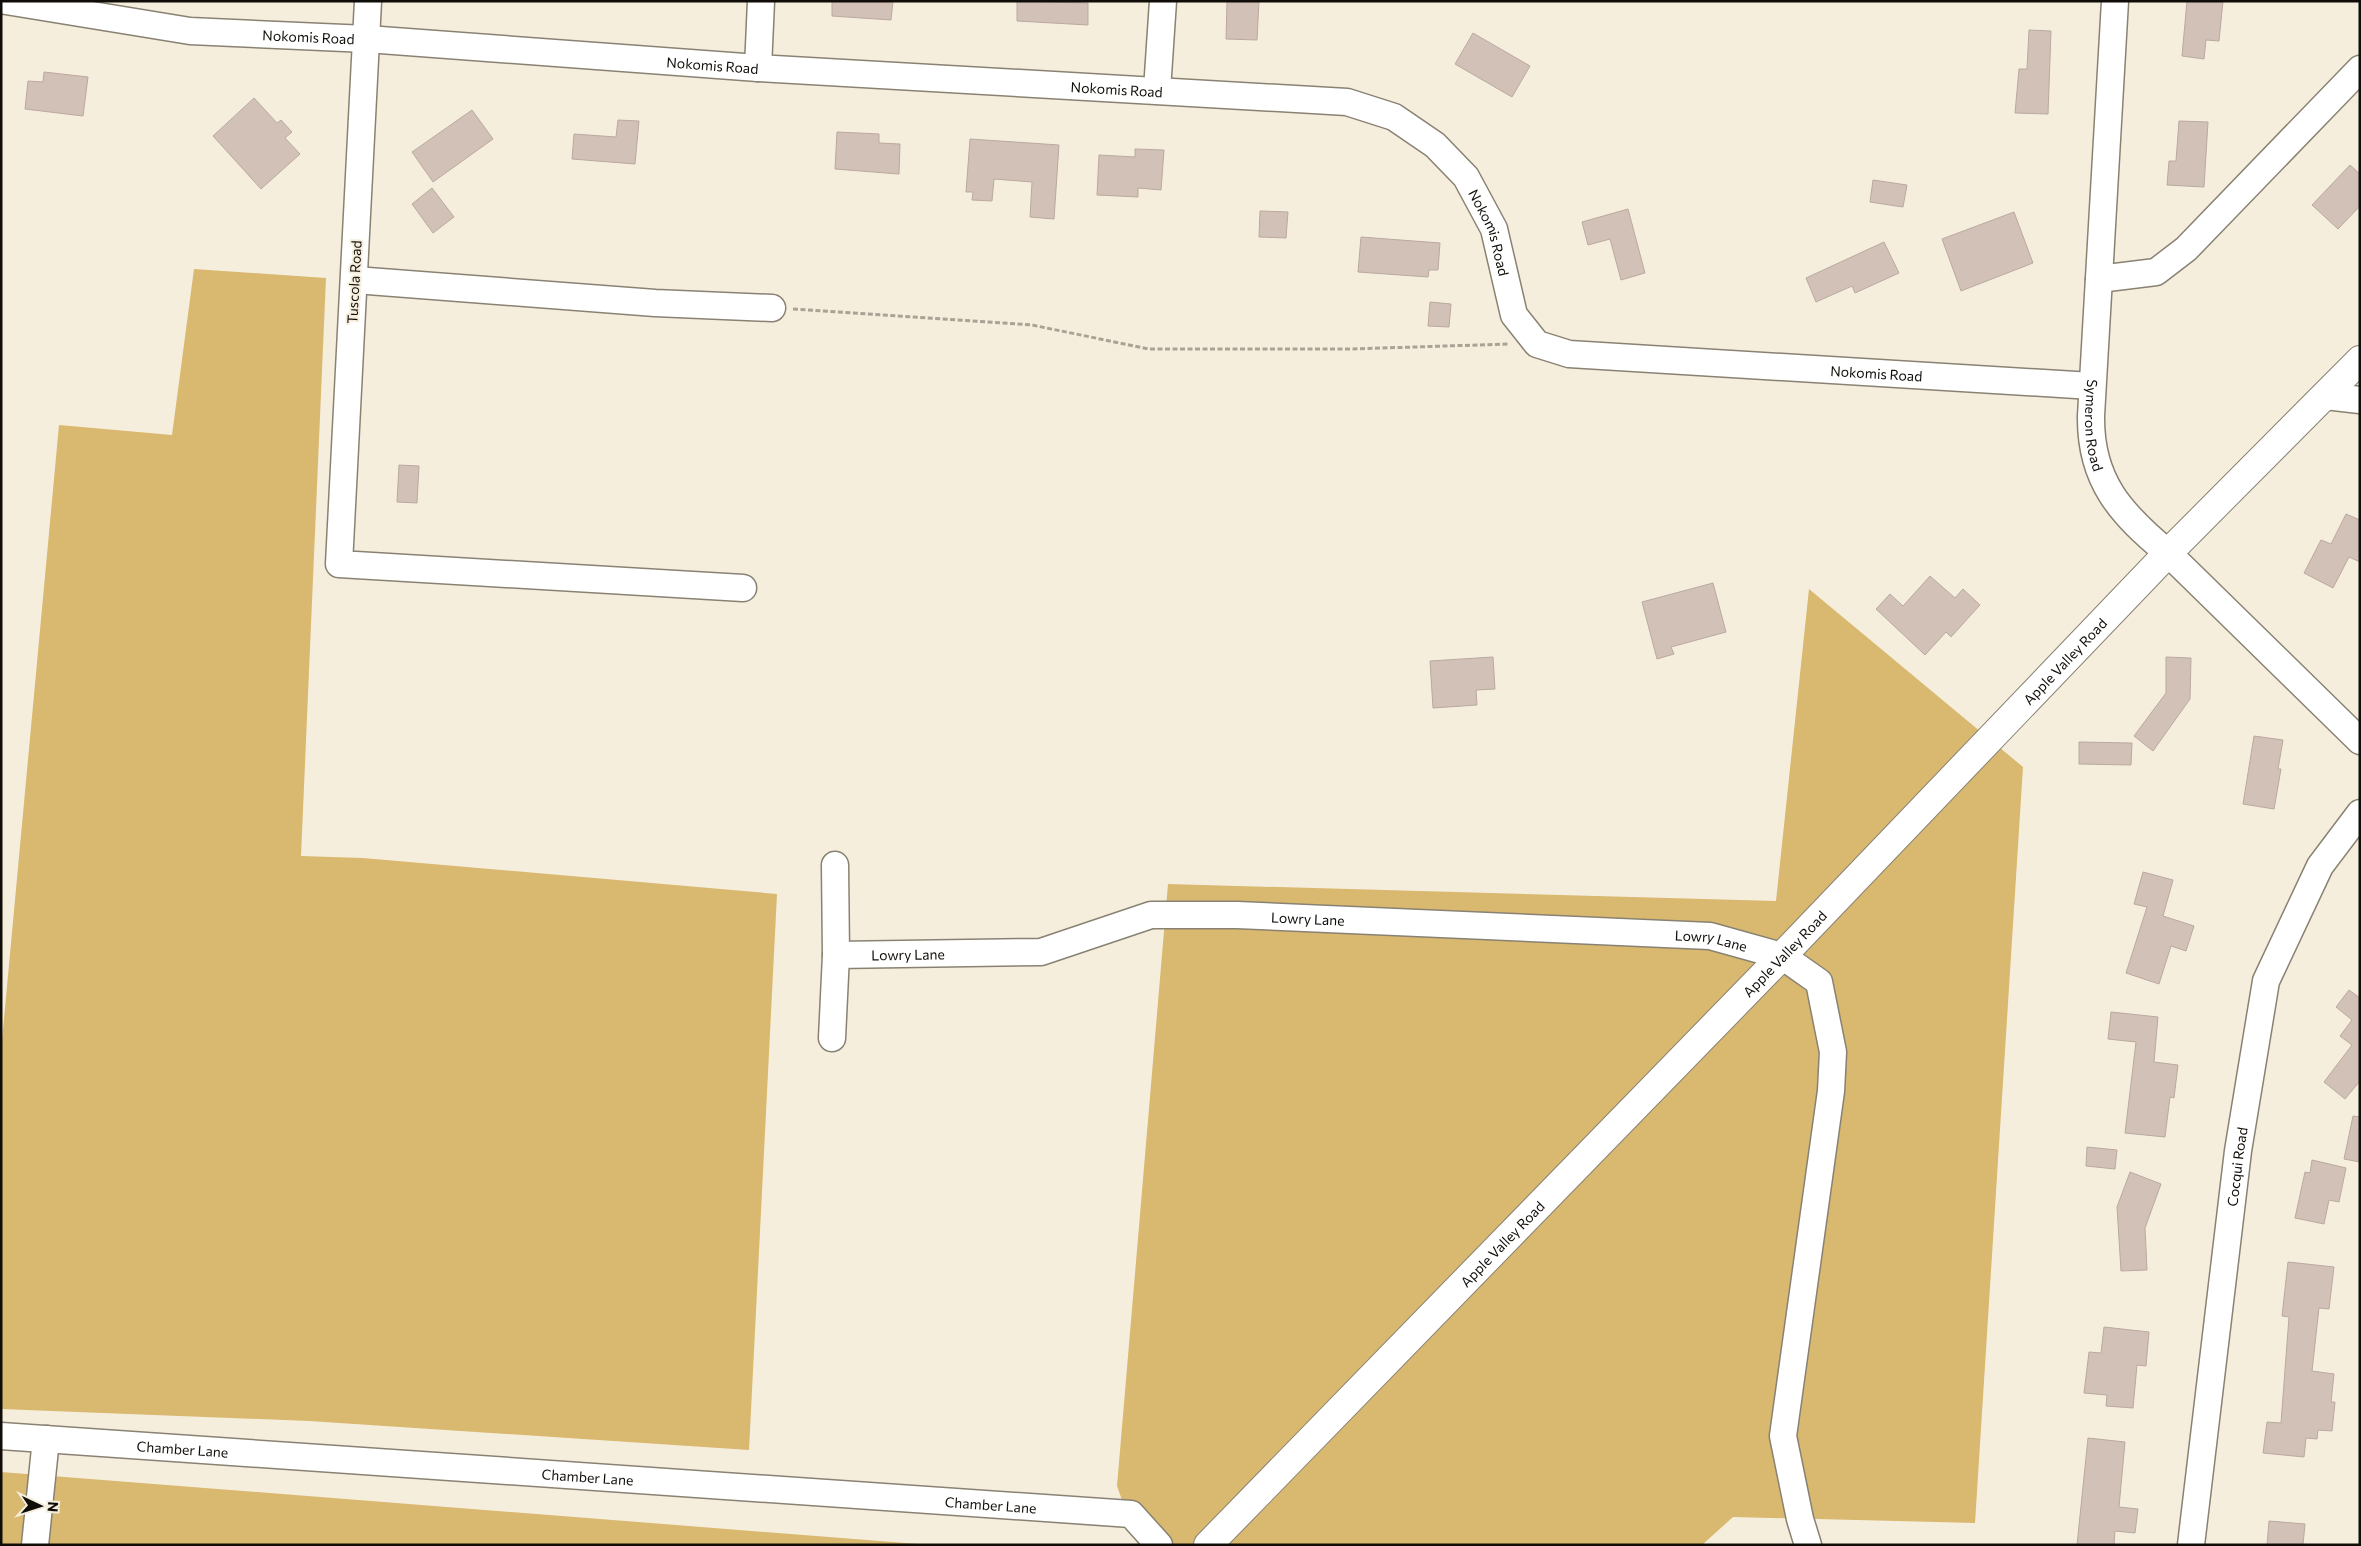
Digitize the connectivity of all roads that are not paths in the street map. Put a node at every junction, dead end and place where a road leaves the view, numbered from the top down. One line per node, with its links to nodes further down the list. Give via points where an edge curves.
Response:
1 (6, 1): 6 (street, Nokomis Road, via 190,31)
2 (368, 1): 6 (street, Tuscola Road)
3 (761, 1): 7 (street)
4 (1163, 1): 9 (street)
5 (2115, 1): 10 (street, Symeron Road)
6 (367, 39): 7 (street, Nokomis Road); 11 (street, Tuscola Road)
7 (758, 68): 9 (street, Nokomis Road)
8 (2360, 69): 10 (street, via 2186,249 2156,272)
9 (1157, 90): 14 (street, Nokomis Road, via 1347,102 1394,117 1436,145 1466,177 1494,229 1514,316 1536,344 1569,354)
10 (2099, 279): 14 (street, Symeron Road)
11 (354, 280): 12 (street, via 655,303); 18 (street, Tuscola Road, via 340,564)
12 (772, 308)
13 (2360, 360): 15 (main road, Apple Valley Road)
14 (2092, 386): 17 (street, Symeron Road, via 2090,431 2099,472 2124,512)
15 (2326, 396): 16 (street); 17 (main road, Apple Valley Road)
16 (2360, 400)
17 (2168, 553): 19 (street, Symeron Road); 23 (main road, Apple Valley Road)
18 (742, 588)
19 (2360, 741)
20 (2360, 813): 31 (street, Cocqui Road, via 2320,866 2266,981 2238,1150)
21 (835, 865): 22 (street)
22 (836, 955): 23 (street, Lowry Lane, via 1041,952 1151,915 1236,915 1710,936); 24 (street)
23 (1782, 956): 29 (main road, Apple Valley Road); 30 (street, Lowry Lane, via 1820,982 1833,1052 1831,1090 1783,1436)
24 (832, 1038)
25 (1, 1436): 26 (street, Chamber Lane)
26 (46, 1439): 27 (street); 28 (street, Chamber Lane, via 1131,1514)
27 (36, 1545)
28 (1159, 1545)
29 (1208, 1545)
30 (1808, 1545)
31 (2191, 1545)

